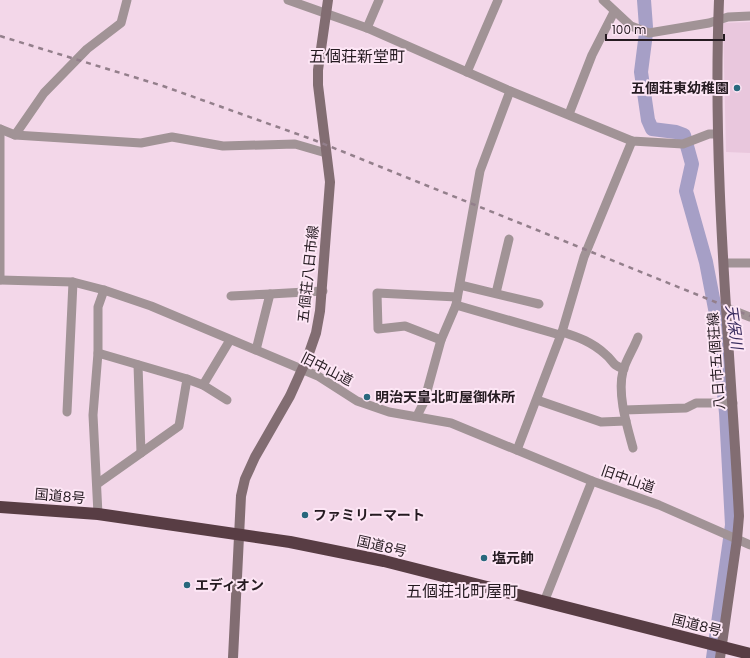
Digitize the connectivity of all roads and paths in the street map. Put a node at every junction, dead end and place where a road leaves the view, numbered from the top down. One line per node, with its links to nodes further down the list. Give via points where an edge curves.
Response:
1 (127, 0): 18 (street, via 120,23 87,49 44,93)
2 (288, 0): 8 (street)
3 (328, 0): 8 (main road, 五個荘八日市線)
4 (379, 0): 12 (street)
5 (498, 0): 13 (street)
6 (603, 0): 9 (street)
7 (719, 0): 11 (main road, 八日市五個荘線)
8 (326, 12): 12 (street); 20 (main road, 五個荘八日市線, via 318,70)
9 (614, 12): 11 (street, via 632,26 649,33); 15 (street, via 592,55)
10 (750, 16): 11 (street)
11 (718, 20): 17 (main road, 八日市五個荘線)
12 (367, 28): 13 (street)
13 (467, 72): 14 (street)
14 (510, 91): 15 (street); 26 (street, via 480,171)
15 (569, 114): 19 (street)
16 (0, 129): 18 (street); 24 (street)
17 (718, 134): 19 (street, via 709,134 683,144); 22 (main road, 八日市五個荘線)
18 (15, 135): 20 (street, via 141,143 172,137 223,146 295,144)
19 (632, 141): 36 (street, via 584,257)
20 (326, 153): 28 (main road, 五個荘八日市線, via 330,182)
21 (509, 239): 29 (street)
22 (724, 263): 23 (street); 34 (main road, 八日市五個荘線)
23 (750, 263)
24 (0, 280): 25 (street, 旧中山道)
25 (73, 282): 27 (street, 旧中山道); 51 (street)
26 (460, 285): 29 (street); 32 (street)
27 (104, 290): 38 (street, 旧中山道, via 151,306); 41 (street, via 98,307)
28 (323, 291): 30 (street); 44 (main road, 五個荘八日市線, via 316,333)
29 (496, 293): 33 (street)
30 (270, 294): 31 (street); 40 (street)
31 (231, 296)
32 (457, 301): 36 (street); 39 (street); 39 (street, via 377,293 378,329 405,326)
33 (539, 304)
34 (727, 308): 35 (street); 49 (main road, 八日市五個荘線)
35 (750, 317)
36 (561, 333): 43 (street, via 583,338 606,354 614,366); 48 (street)
37 (638, 337): 43 (street)
38 (230, 340): 40 (street, 旧中山道); 46 (street)
39 (441, 340): 52 (street, via 424,402)
40 (256, 350): 44 (street, 旧中山道)
41 (98, 353): 42 (street); 58 (street, via 93,415)
42 (138, 365): 45 (street); 56 (street)
43 (624, 369): 50 (street)
44 (302, 370): 52 (street, 旧中山道, via 318,376 357,401 388,412); 61 (main road, 五個荘八日市線, via 245,479)
45 (187, 379): 46 (street); 56 (street, via 179,426)
46 (203, 385): 47 (street)
47 (227, 400)
48 (536, 400): 53 (street, via 601,422); 55 (street)
49 (733, 403): 50 (street, via 696,403 686,408); 62 (main road, 八日市五個荘線, via 739,516)
50 (624, 410): 53 (street)
51 (67, 412)
52 (417, 416): 55 (street, 旧中山道, via 451,424)
53 (626, 420): 54 (street)
54 (633, 448)
55 (517, 450): 57 (street, 旧中山道)
56 (141, 453): 58 (street)
57 (592, 481): 62 (street, 旧中山道, via 660,505); 64 (street)
58 (97, 484): 60 (street)
59 (0, 507): 60 (highway, 国道8号)
60 (98, 514): 61 (highway, 国道8号)
61 (237, 534): 64 (highway, 国道8号, via 384,561); 67 (main road, 五個荘八日市線)
62 (737, 539): 63 (street, 旧中山道); 65 (main road, 八日市五個荘線)
63 (750, 545)
64 (544, 602): 65 (highway, 国道8号)
65 (721, 652): 66 (highway, 国道8号)
66 (750, 654)
67 (233, 658)

